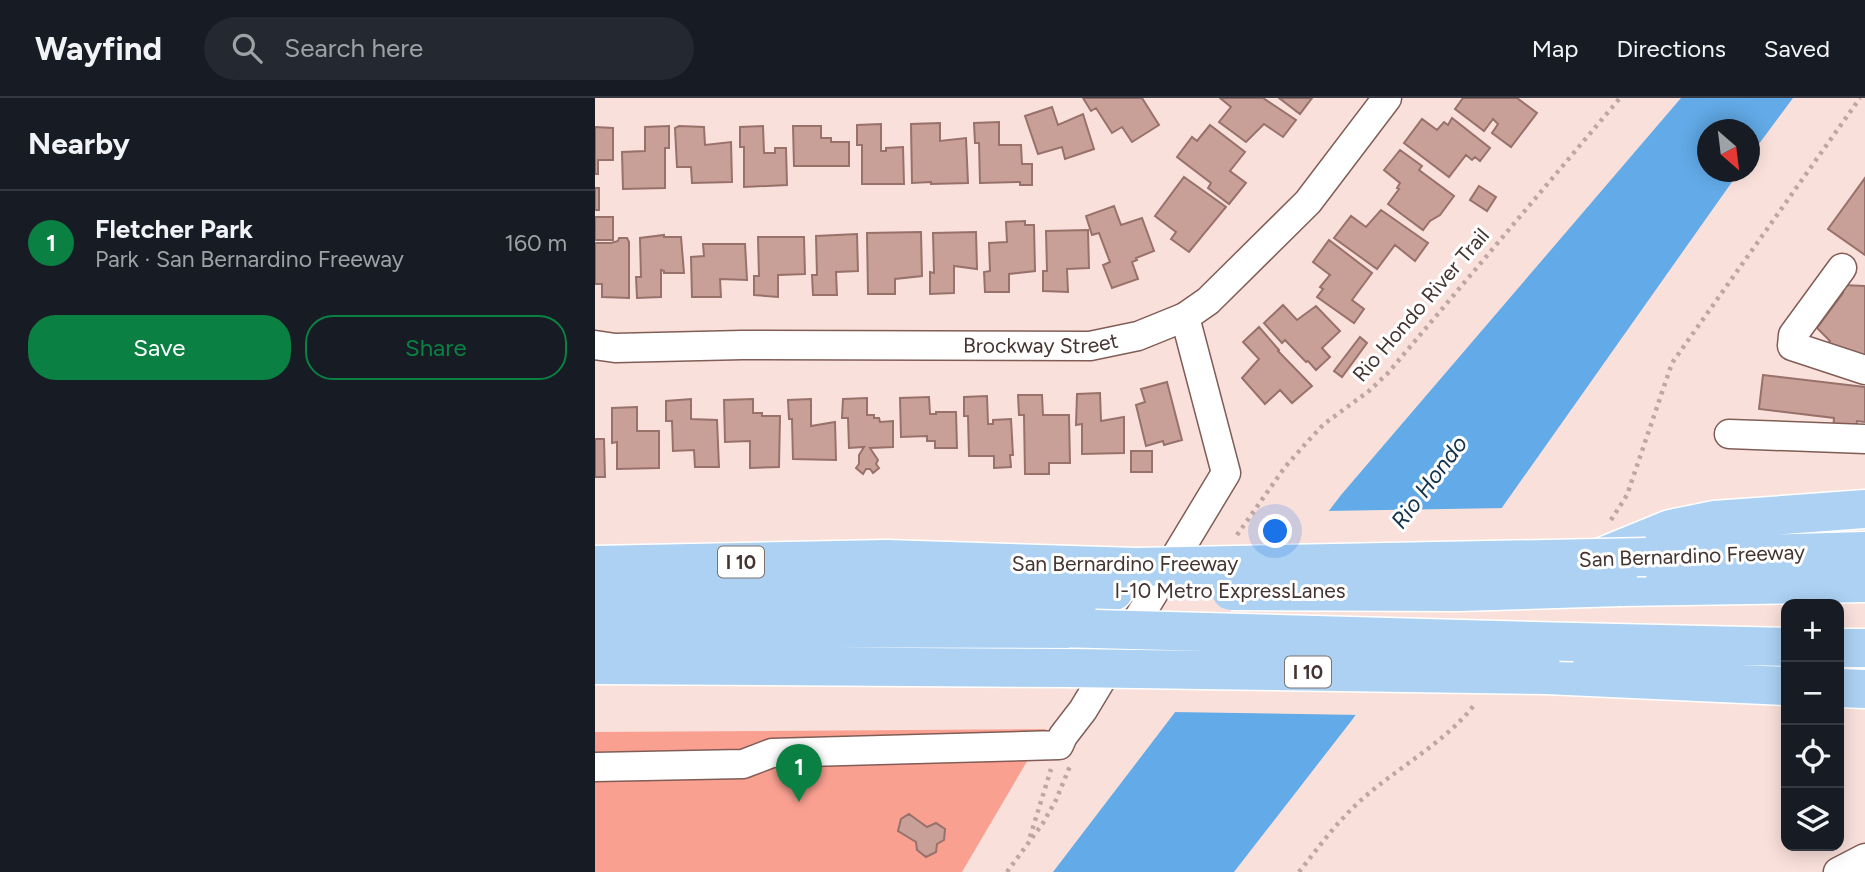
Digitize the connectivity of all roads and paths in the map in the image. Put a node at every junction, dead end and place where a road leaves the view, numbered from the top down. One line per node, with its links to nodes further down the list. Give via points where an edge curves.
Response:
1 (1387, 98): 5 (street, Brockway Street, via 1308,202 1208,301)
2 (1620, 98): 11 (path, Rio Hondo River Trail, via 1388,373 1324,424 1285,467)
3 (1860, 98): 14 (path, via 1672,363)
4 (1842, 268): 7 (street, via 1793,335 1791,346)
5 (1185, 317): 6 (street, Brockway Street, via 1138,336 1090,346); 30 (street, via 1226,473 1063,736)
6 (595, 345)
7 (1865, 370)
8 (1729, 434): 9 (street)
9 (1865, 439)
10 (1865, 509): 12 (highway, via 1714,520)
11 (1236, 537)
12 (1658, 543): 13 (highway, San Bernardino Freeway / I 10); 14 (highway, San Bernardino Freeway / I 10, bridge)
13 (1865, 551)
14 (1607, 558): 16 (highway, San Bernardino Freeway / I 10, bridge); 17 (highway)
15 (595, 565): 16 (highway, San Bernardino Freeway / I 10, via 886,559)
16 (1128, 579): 18 (highway, I-10 Metro ExpressLanes)
17 (1865, 583)
18 (595, 597)
19 (595, 628): 20 (highway, I-10 Metro ExpressLanes)
20 (1022, 628): 21 (highway, I-10 Metro ExpressLanes, bridge); 25 (highway)
21 (1781, 647)
22 (1844, 648): 23 (highway)
23 (1865, 648)
24 (595, 665): 25 (highway, I 10)
25 (874, 667): 26 (highway, I 10, bridge, via 1546,675)
26 (1781, 686)
27 (1844, 688): 28 (highway)
28 (1865, 690)
29 (1481, 696): 35 (path, via 1460,722 1360,801)
30 (1065, 755): 31 (street, via 772,753 743,764); 32 (path); 32 (path, via 1056,800)
31 (595, 767)
32 (1028, 844): 34 (path)
33 (1865, 858): 36 (street)
34 (1007, 872)
35 (1299, 872)
36 (1838, 872)

